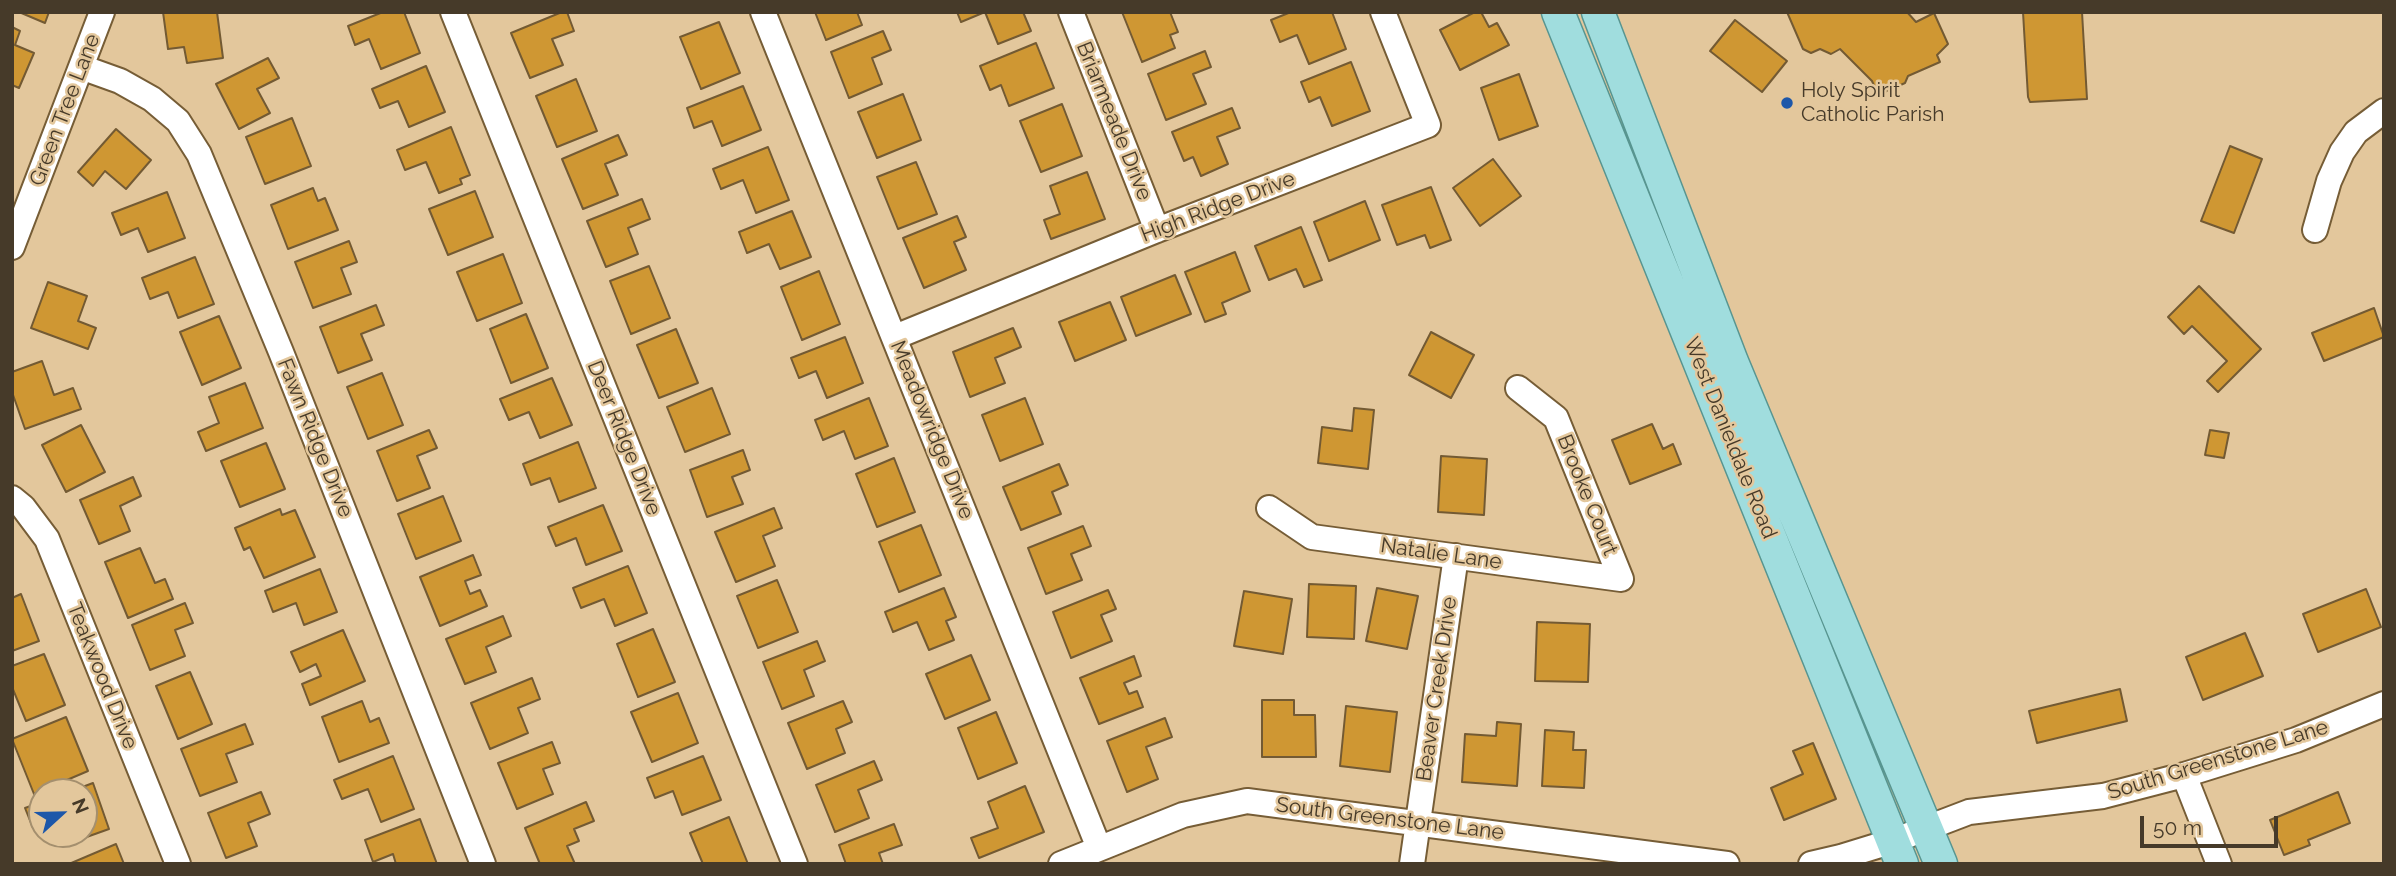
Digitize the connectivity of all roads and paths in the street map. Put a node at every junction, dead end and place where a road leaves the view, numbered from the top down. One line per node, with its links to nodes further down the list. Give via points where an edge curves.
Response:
1 (102, 12): 9 (street, Green Tree Lane)
2 (453, 12): 32 (street, Deer Ridge Drive)
3 (764, 12): 16 (street, Meadowridge Drive)
4 (1070, 12): 11 (street, Briarmeade Drive)
5 (1382, 12): 11 (street, High Ridge Drive, via 1428,125)
6 (1558, 12): 8 (main road, West Danieldale Road)
7 (1602, 21): 8 (main road); 13 (main road, West Danieldale Road)
8 (1570, 43): 15 (main road, West Danieldale Road)
9 (81, 67): 14 (street, Green Tree Lane); 31 (street, Fawn Ridge Drive, via 152,99 178,121 199,155)
10 (2384, 111): 12 (street, via 2356,132 2342,152)
11 (1157, 230): 16 (street, High Ridge Drive)
12 (2315, 230)
13 (1685, 239): 15 (main road); 18 (main road, West Danieldale Road)
14 (12, 247)
15 (1655, 252): 19 (main road, West Danieldale Road)
16 (895, 337): 28 (street, Meadowridge Drive)
17 (1518, 388): 23 (street, Brooke Court, via 1556,418)
18 (1773, 461): 19 (main road); 27 (main road, West Danieldale Road)
19 (1744, 472): 29 (main road, West Danieldale Road)
20 (12, 498): 30 (street, Teakwood Drive, via 47,539)
21 (1269, 508): 22 (street, Natalie Lane, via 1312,537)
22 (1456, 556): 23 (street, Natalie Lane); 26 (street, Beaver Creek Drive)
23 (1621, 579)
24 (2384, 704): 25 (street, South Greenstone Lane, via 2296,740)
25 (2184, 775): 27 (street, South Greenstone Lane, via 2103,796 1969,812); 38 (street)
26 (1418, 822): 28 (street, South Greenstone Lane, via 1247,801 1183,816); 34 (street, Beaver Creek Drive); 35 (street, South Greenstone Lane)
27 (1926, 827): 29 (street, South Greenstone Lane); 37 (main road, West Danieldale Road)
28 (1099, 848): 33 (street, South Greenstone Lane)
29 (1898, 852): 36 (street, South Greenstone Lane)
30 (178, 864)
31 (483, 864)
32 (795, 864)
33 (1061, 864)
34 (1412, 864)
35 (1727, 864)
36 (1811, 864)
37 (1941, 864)
38 (2219, 864)

